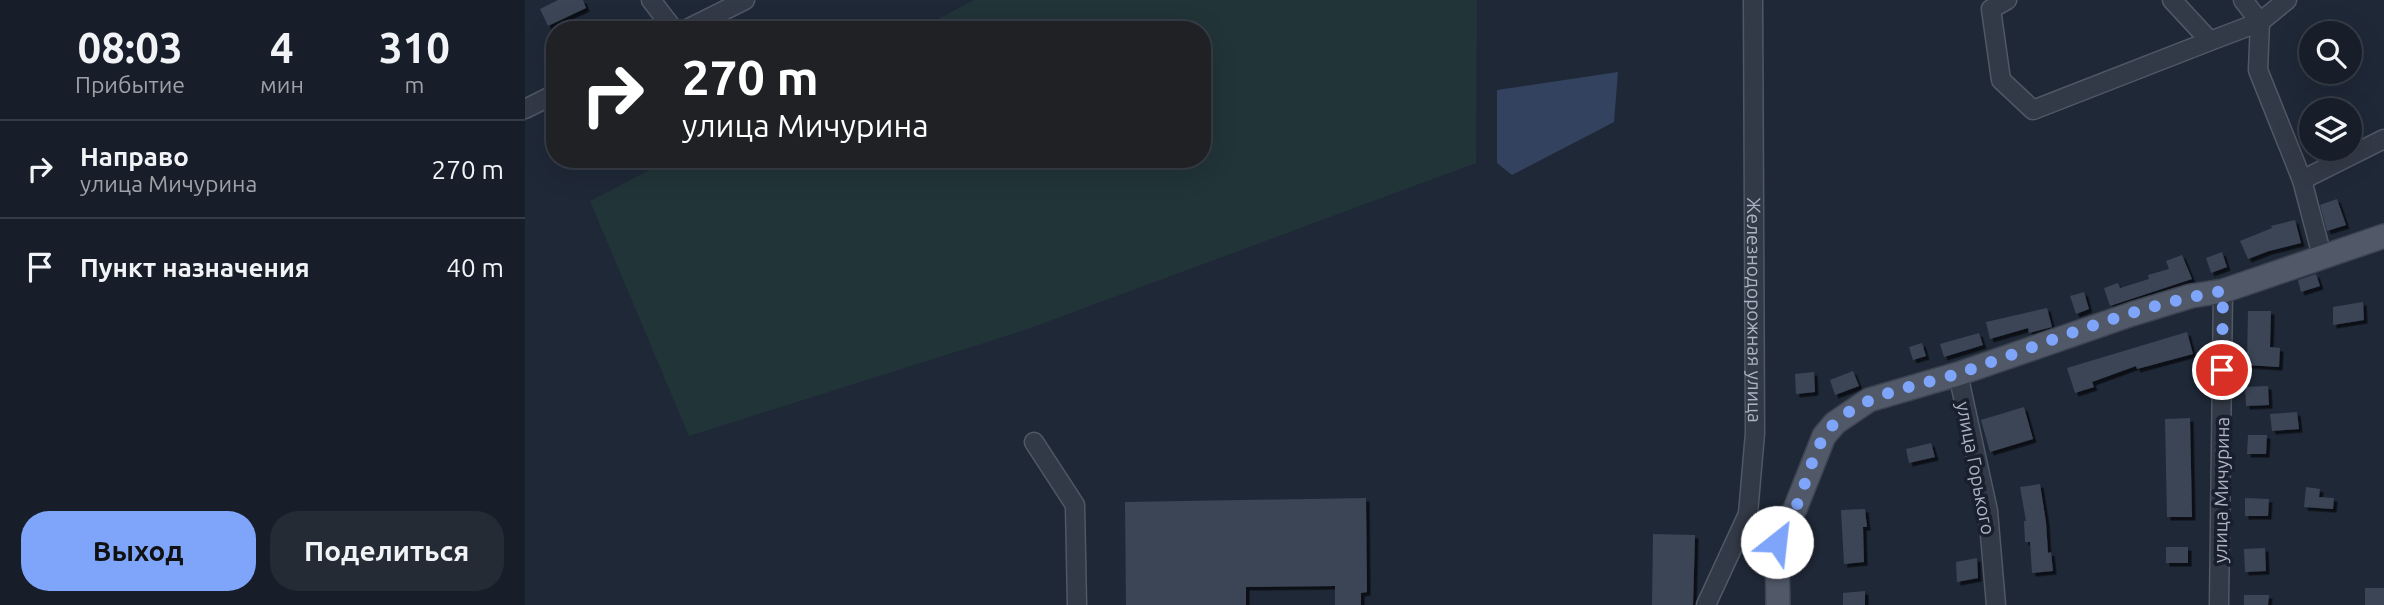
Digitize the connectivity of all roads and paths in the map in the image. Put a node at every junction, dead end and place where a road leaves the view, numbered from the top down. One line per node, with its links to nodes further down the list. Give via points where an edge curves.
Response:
1 (651, 0): 8 (street)
2 (745, 0): 9 (street)
3 (1753, 0): 21 (street, Железнодорожная улица, via 1755,433)
4 (2007, 0): 11 (street, via 1991,9 2001,80 2033,110)
5 (2172, 0): 11 (street)
6 (2243, 0): 10 (street)
7 (2287, 0): 10 (street)
8 (667, 21)
9 (703, 21)
10 (2260, 22): 11 (street); 15 (street, via 2258,70)
11 (2210, 41)
12 (546, 98): 13 (street)
13 (525, 109)
14 (2384, 139): 15 (street)
15 (2302, 180): 17 (street)
16 (2384, 236): 17 (main road)
17 (2322, 256): 18 (main road)
18 (2223, 291): 19 (main road, via 2132,314); 27 (street, улица Мичурина)
19 (1958, 373): 22 (main road, via 1869,400 1835,423 1824,436); 26 (street, улица Горького, via 1988,511)
20 (1034, 442): 23 (street, via 1075,505)
21 (1748, 514): 22 (street, via 1765,538); 24 (street, Железнодорожная улица)
22 (1777, 542): 25 (main road)
23 (1077, 605)
24 (1706, 605)
25 (1777, 605)
26 (1996, 605)
27 (2219, 605)

